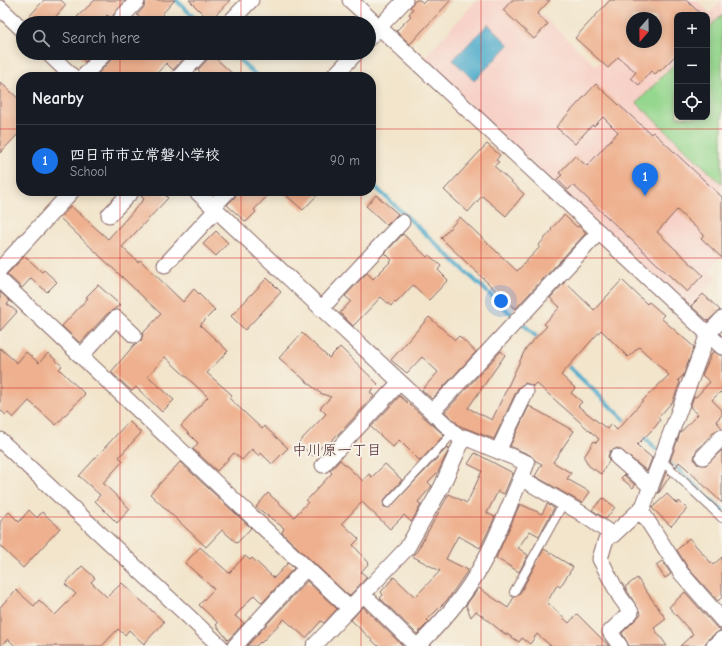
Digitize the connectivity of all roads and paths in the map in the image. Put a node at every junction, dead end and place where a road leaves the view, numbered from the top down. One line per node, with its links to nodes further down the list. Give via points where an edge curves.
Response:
1 (250, 0): 7 (street)
2 (350, 0): 8 (street)
3 (405, 0): 10 (street)
4 (137, 1): 6 (street)
5 (0, 8): 9 (street)
6 (123, 16)
7 (235, 16)
8 (362, 16)
9 (16, 23)
10 (376, 31)
11 (376, 35): 27 (street)
12 (55, 60): 16 (street)
13 (99, 60): 17 (street)
14 (195, 60): 18 (street)
15 (349, 60): 19 (street)
16 (68, 72)
17 (88, 72)
18 (184, 72)
19 (338, 72)
20 (67, 196): 29 (street)
21 (127, 196): 25 (street)
22 (201, 196): 24 (street)
23 (224, 196): 24 (street)
24 (214, 209): 28 (street); 31 (street)
25 (109, 215)
26 (402, 222): 31 (street)
27 (599, 232): 33 (street); 39 (street)
28 (165, 265)
29 (0, 269)
30 (0, 280): 36 (street)
31 (321, 309): 37 (street)
32 (722, 318): 33 (street)
33 (708, 334): 35 (street); 46 (street)
34 (134, 335): 36 (street, via 116,318)
35 (722, 347)
36 (81, 356): 55 (street)
37 (400, 382): 39 (street); 47 (street)
38 (526, 392): 43 (street)
39 (432, 412): 40 (street)
40 (458, 436): 43 (street); 50 (lane); 57 (street, via 441,488 407,548)
41 (722, 437): 45 (street)
42 (0, 440): 61 (street)
43 (498, 451): 48 (street, via 527,463)
44 (617, 457): 49 (street)
45 (703, 457)
46 (661, 460): 49 (street); 53 (lane)
47 (323, 465)
48 (521, 478): 51 (street); 64 (street, via 490,548 471,582 446,616)
49 (651, 487): 52 (street)
50 (388, 503)
51 (563, 504): 54 (street); 56 (lane)
52 (640, 509): 54 (street, via 613,535); 59 (street, via 681,573)
53 (722, 518)
54 (611, 533): 65 (street, via 605,542 600,559 631,612 610,632)
55 (306, 568): 58 (street); 62 (street)
56 (514, 592)
57 (363, 594): 58 (street); 64 (street)
58 (349, 608): 63 (street)
59 (722, 620)
60 (722, 639): 66 (street)
61 (220, 646)
62 (235, 646)
63 (314, 646)
64 (417, 646)
65 (620, 646)
66 (714, 646)

